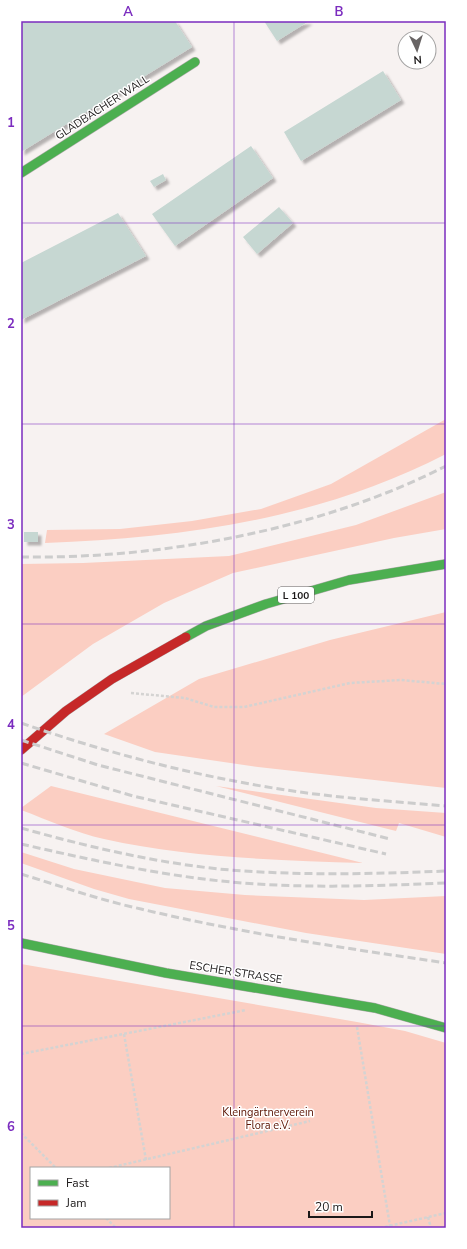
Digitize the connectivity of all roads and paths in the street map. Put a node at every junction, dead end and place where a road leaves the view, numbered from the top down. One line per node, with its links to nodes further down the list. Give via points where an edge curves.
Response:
1 (195, 62): 2 (street, GLADBACHER WALL)
2 (21, 173)
3 (446, 564): 6 (street, L 100, via 349,580 266,604 206,626 112,679 66,711)
4 (446, 684): 5 (path, via 401,680 350,683 244,707 214,707 185,698)
5 (129, 692)
6 (21, 750)
7 (21, 943): 8 (street, ESCHER STRASSE, via 134,968)
8 (253, 988): 9 (street, ESCHER STRASSE); 11 (path, via 251,1009)
9 (360, 1005): 10 (street, ESCHER STRASSE); 21 (path, via 357,1022)
10 (446, 1028)
11 (124, 1034): 12 (path); 15 (path)
12 (21, 1054)
13 (310, 1121): 15 (path)
14 (21, 1133): 16 (path)
15 (146, 1160): 17 (path)
16 (55, 1167)
17 (114, 1167)
18 (446, 1213): 19 (path)
19 (428, 1217): 21 (path); 24 (path)
20 (107, 1219): 22 (path)
21 (390, 1226): 23 (path)
22 (116, 1228)
23 (380, 1228)
24 (431, 1228)

